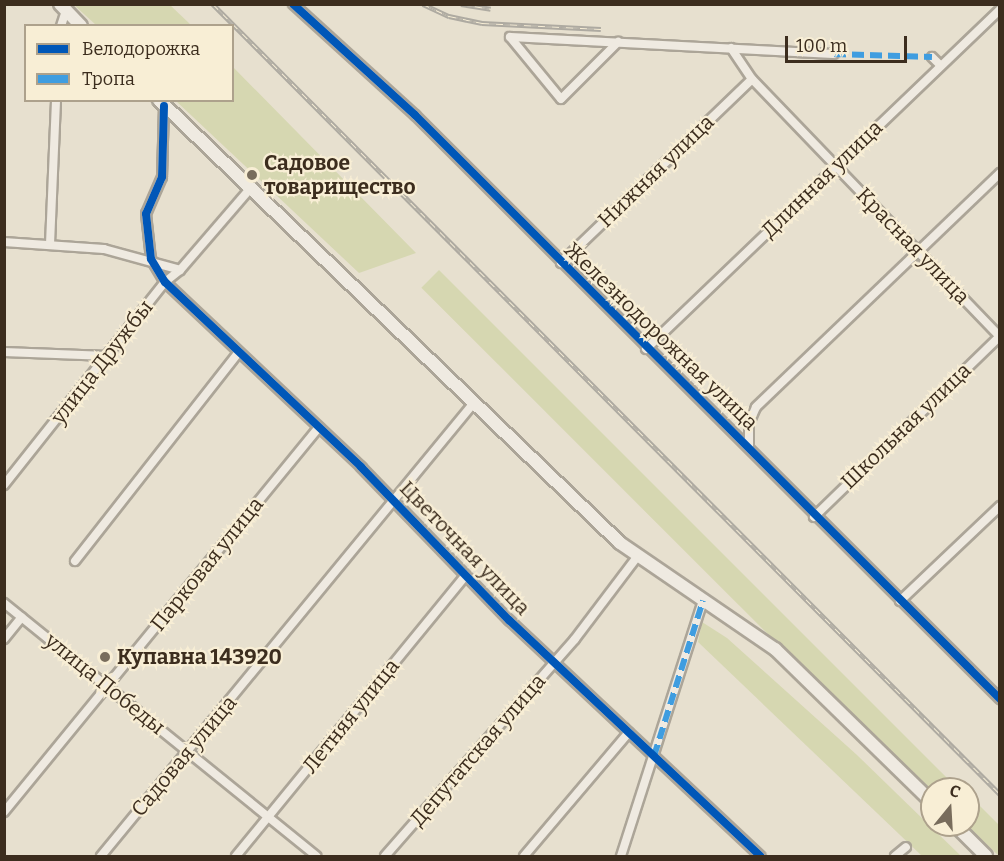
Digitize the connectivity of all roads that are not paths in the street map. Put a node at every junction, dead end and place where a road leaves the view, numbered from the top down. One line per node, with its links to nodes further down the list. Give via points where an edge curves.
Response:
1 (293, 4): 21 (street, Железнодорожная улица, via 415,115)
2 (63, 8): 4 (street); 5 (main road)
3 (999, 10): 10 (street, Длинная улица)
4 (61, 24)
5 (79, 24)
6 (618, 42): 6 (street, via 561,99 510,37 594,41); 7 (street)
7 (731, 48): 8 (street); 11 (street, Красная улица)
8 (834, 54)
9 (932, 57): 10 (street)
10 (940, 65): 14 (street, Длинная улица)
11 (752, 79): 14 (street, Красная улица); 21 (street, Нижняя улица)
12 (56, 102): 18 (street)
13 (161, 103): 16 (main road); 20 (street, via 162,177 146,214)
14 (836, 166): 19 (street, Красная улица); 25 (street, Длинная улица)
15 (999, 173): 19 (street)
16 (250, 189): 22 (street, улица Дружбы); 29 (main road)
17 (4, 242): 18 (street)
18 (50, 244): 20 (street)
19 (919, 250): 24 (street, Красная улица); 31 (street, via 756,407 749,423)
20 (152, 259): 22 (street); 23 (street, Цветочная улица)
21 (561, 263): 25 (street, Железнодорожная улица)
22 (180, 270): 23 (street, улица Дружбы)
23 (165, 282): 27 (street, Цветочная улица); 28 (street, улица Дружбы)
24 (999, 336): 35 (street, Школьная улица)
25 (646, 349): 31 (street, Железнодорожная улица)
26 (4, 352): 28 (street)
27 (238, 353): 30 (street, Цветочная улица); 37 (street)
28 (108, 356): 32 (street, улица Дружбы)
29 (473, 404): 33 (street, Садовая улица); 36 (main road)
30 (319, 427): 33 (street, Цветочная улица); 45 (street, Парковая улица)
31 (750, 447): 35 (street, Железнодорожная улица)
32 (4, 485)
33 (393, 500): 38 (street, Цветочная улица); 48 (street, Садовая улица)
34 (999, 506): 40 (street)
35 (813, 517): 40 (street, Железнодорожная улица)
36 (637, 557): 39 (main road); 44 (street, Депутатская улица)
37 (75, 561)
38 (465, 576): 44 (street, Цветочная улица); 52 (street, Летняя улица)
39 (703, 601): 49 (street); 50 (main road, via 775,649)
40 (900, 601): 46 (street, Железнодорожная улица)
41 (4, 603): 42 (street, улица Победы)
42 (22, 617): 43 (street); 45 (street, улица Победы)
43 (4, 639)
44 (554, 663): 47 (street, Цветочная улица); 58 (street, Депутатская улица)
45 (107, 686): 48 (street, улица Победы); 51 (street, Парковая улица)
46 (999, 699)
47 (629, 732): 49 (street, Цветочная улица); 59 (street)
48 (189, 751): 52 (street, улица Победы); 55 (street, Садовая улица)
49 (654, 756): 60 (street); 61 (street, Цветочная улица)
50 (920, 790)
51 (4, 812)
52 (268, 817): 56 (street, Летняя улица); 57 (street, улица Победы)
53 (968, 837): 63 (main road)
54 (906, 848): 62 (street)
55 (101, 856)
56 (236, 856)
57 (316, 856)
58 (385, 856)
59 (524, 856)
60 (621, 856)
61 (760, 856)
62 (896, 856)
63 (986, 856)

